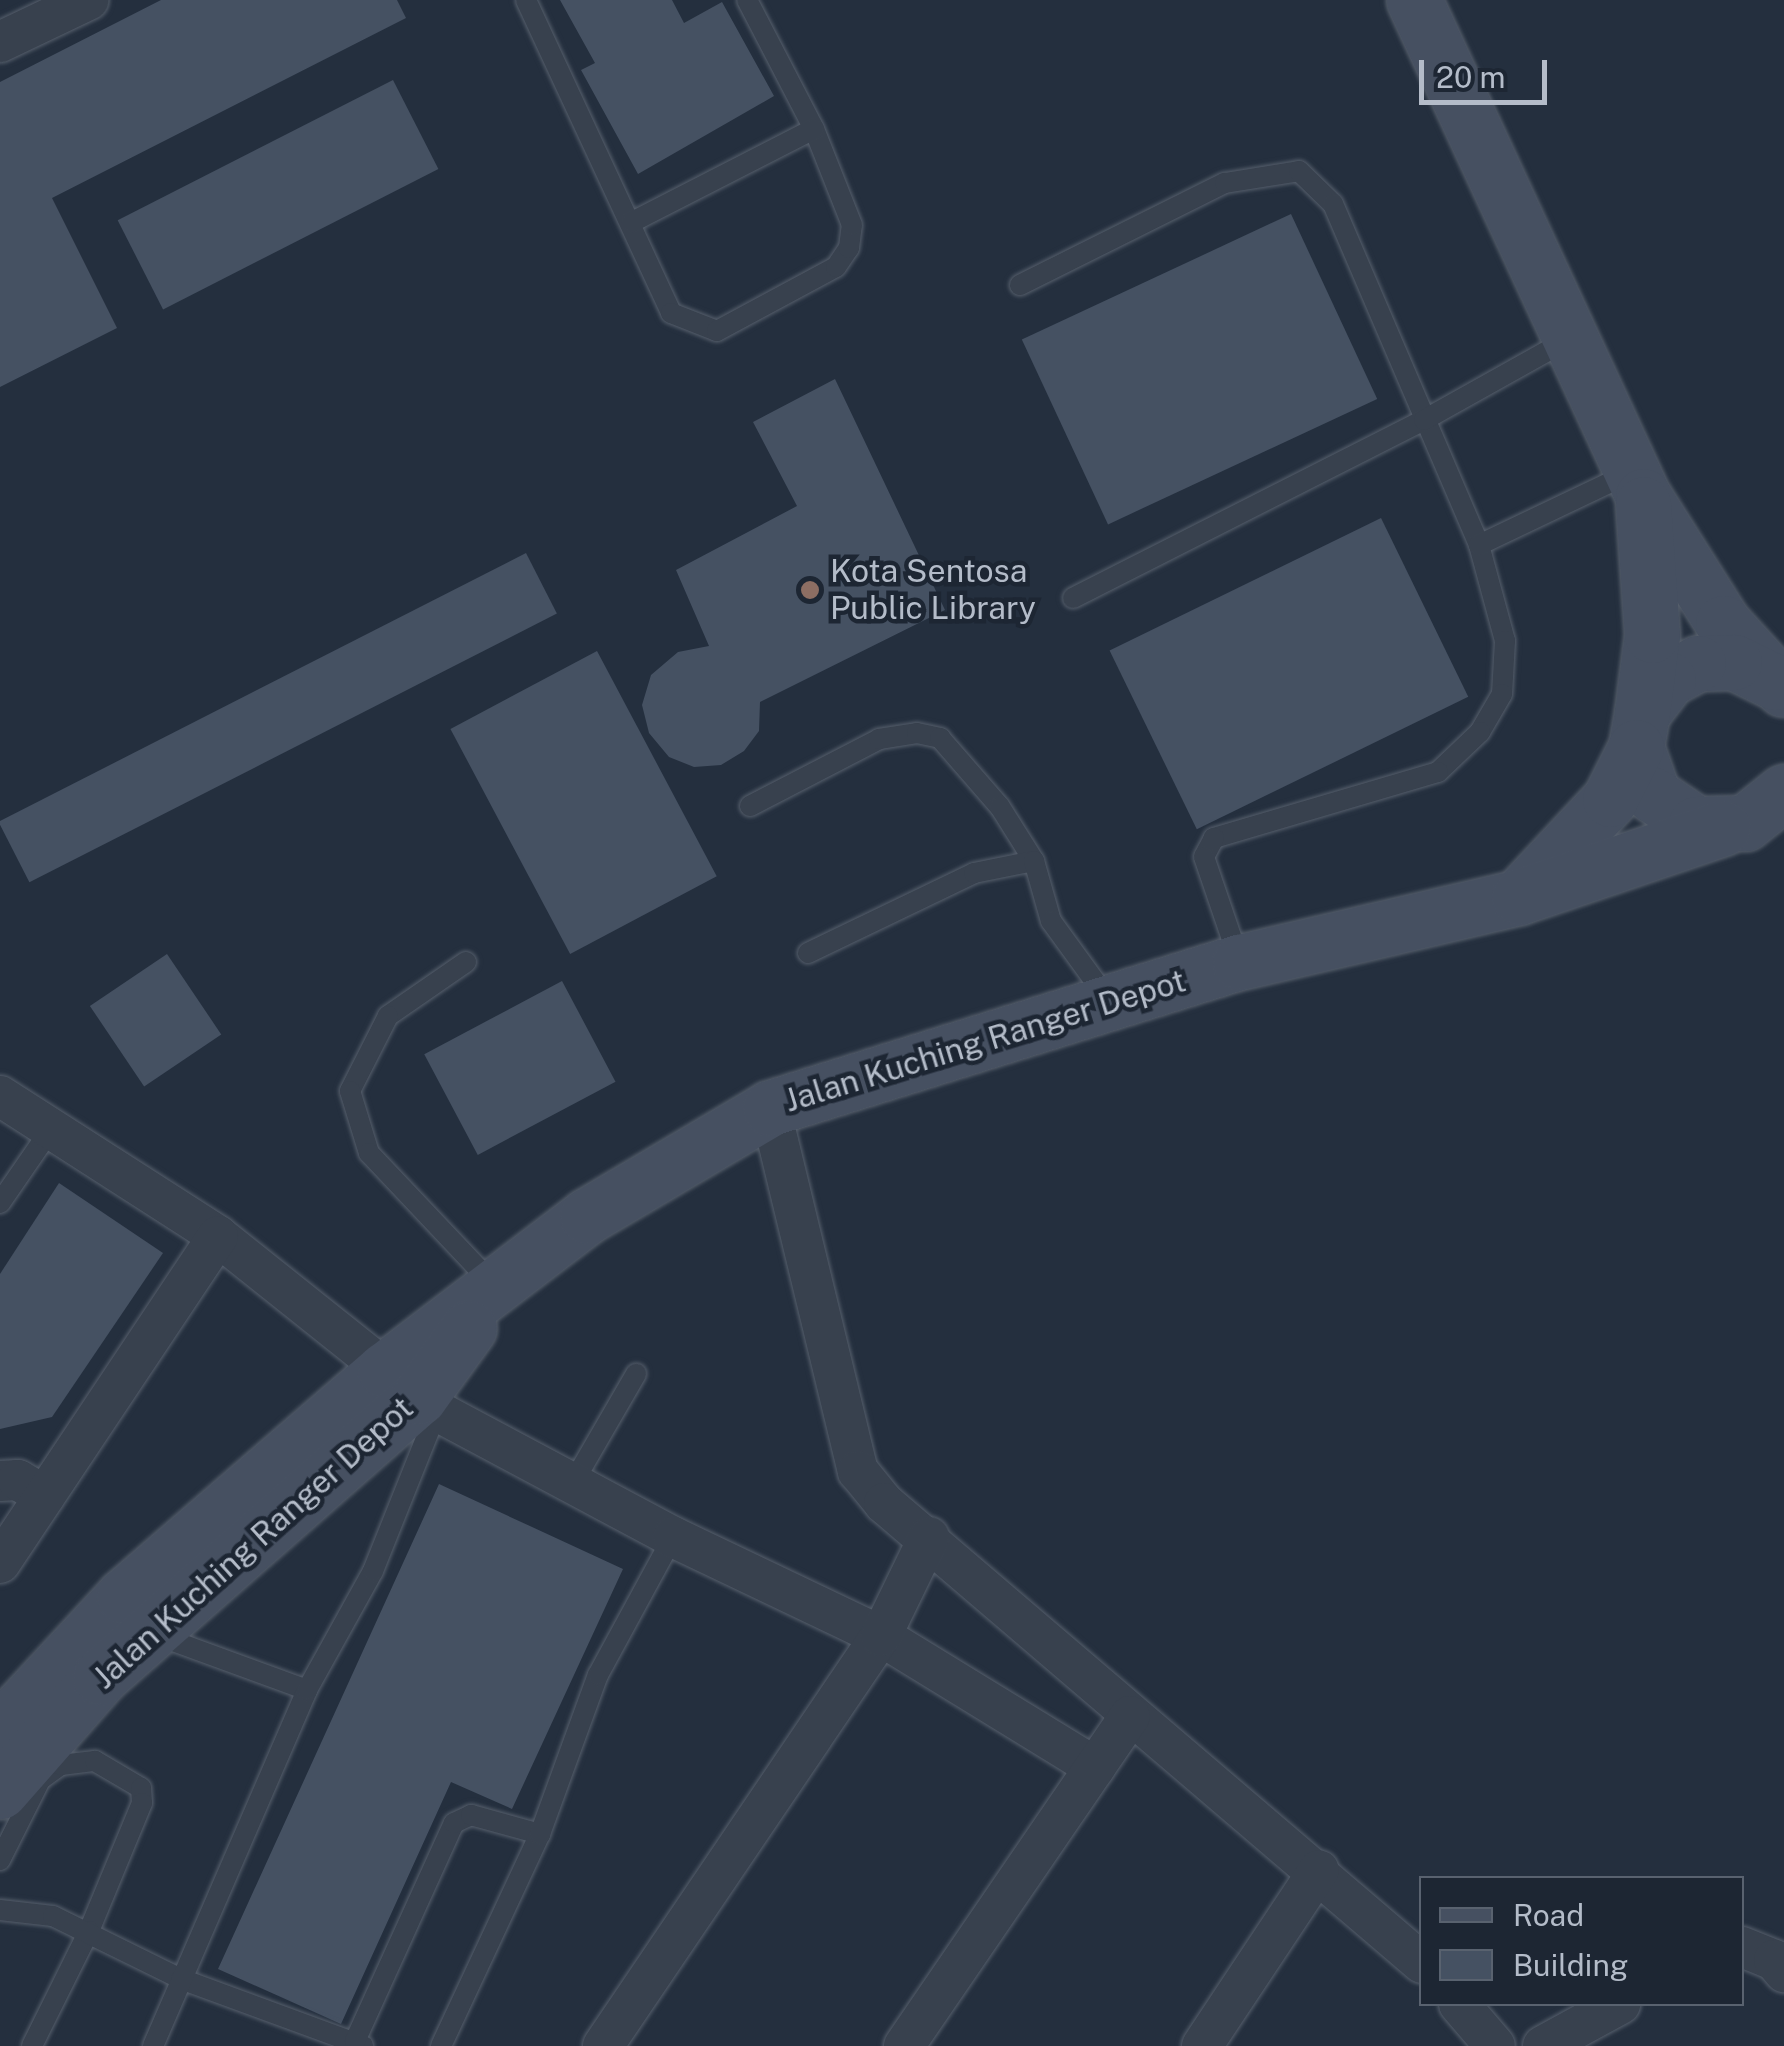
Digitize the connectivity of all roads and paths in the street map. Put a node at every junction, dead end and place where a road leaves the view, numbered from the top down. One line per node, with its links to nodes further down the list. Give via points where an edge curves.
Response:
1 (88, 0): 5 (street)
2 (526, 0): 7 (lane)
3 (747, 0): 6 (lane)
4 (1414, 0): 9 (street)
5 (0, 42)
6 (814, 129): 7 (lane); 7 (lane, via 852,224 849,248 836,267 717,331 671,313)
7 (632, 222)
8 (1020, 285): 10 (lane, via 1226,183 1298,171 1333,204)
9 (1571, 338): 10 (lane); 11 (street)
10 (1424, 420): 12 (lane); 13 (lane)
11 (1638, 483): 12 (lane); 14 (street, via 1723,622); 15 (street, via 1652,636)
12 (1479, 545): 23 (lane, via 1505,640 1502,694 1488,719 1438,772 1214,838 1204,857)
13 (1073, 598)
14 (1783, 690): 15 (street, via 1734,662 1698,663 1668,679)
15 (1639, 730): 18 (street, via 1652,795 1675,815); 20 (street, via 1610,798)
16 (1784, 792): 18 (street, Jalan Kuching Ranger Depot, via 1746,823)
17 (750, 806): 19 (lane, via 879,739 917,732 940,738 1000,807)
18 (1723, 828): 20 (street, Jalan Kuching Ranger Depot)
19 (1034, 862): 21 (lane, via 1003,862); 24 (lane, via 1051,921)
20 (1519, 897): 23 (street, Jalan Kuching Ranger Depot)
21 (808, 953)
22 (466, 962): 30 (lane, via 388,1016 350,1092 369,1154)
23 (1240, 962): 24 (street, Jalan Kuching Ranger Depot)
24 (1111, 1004): 26 (street, Jalan Kuching Ranger Depot)
25 (0, 1096): 27 (street)
26 (770, 1108): 30 (street, Jalan Kuching Ranger Depot, via 587,1216); 37 (street, via 858,1470 884,1503)
27 (51, 1129): 28 (lane); 29 (street)
28 (0, 1203)
29 (218, 1236): 32 (street); 35 (street)
30 (498, 1289): 32 (street, Jalan Kuching Ranger Depot)
31 (636, 1374): 34 (lane)
32 (414, 1392): 34 (street); 39 (street, Jalan Kuching Ranger Depot); 41 (lane, via 372,1570)
33 (0, 1482): 35 (street, via 18,1480)
34 (574, 1482): 36 (street)
35 (45, 1496): 38 (street)
36 (673, 1536): 40 (street); 46 (lane, via 598,1675)
37 (929, 1538): 40 (street); 42 (street)
38 (0, 1563)
39 (130, 1625): 41 (lane); 43 (street, Jalan Kuching Ranger Depot); 45 (street, Jalan Kuching Ranger Depot, via 100,1677)
40 (881, 1636): 44 (street); 61 (street)
41 (308, 1690): 54 (lane)
42 (1130, 1716): 44 (street); 48 (street)
43 (0, 1730)
44 (1096, 1767): 62 (street)
45 (0, 1791)
46 (540, 1834): 57 (lane, via 471,1815 454,1823); 60 (lane)
47 (0, 1860): 50 (lane, via 47,1772 95,1761 127,1774 141,1788 142,1803)
48 (1318, 1870): 52 (street); 63 (street)
49 (0, 1910): 50 (lane, via 14,1907)
50 (89, 1930): 54 (lane); 58 (lane)
51 (1744, 1948): 53 (street, via 1774,1960)
52 (1419, 1960)
53 (1784, 1972)
54 (181, 1979): 57 (lane); 59 (lane)
55 (1461, 2006): 64 (street)
56 (1616, 2006): 65 (street)
57 (359, 2043)
58 (32, 2046)
59 (153, 2046)
60 (441, 2046)
61 (604, 2046)
62 (904, 2046)
63 (1202, 2046)
64 (1494, 2046)
65 (1543, 2046)

